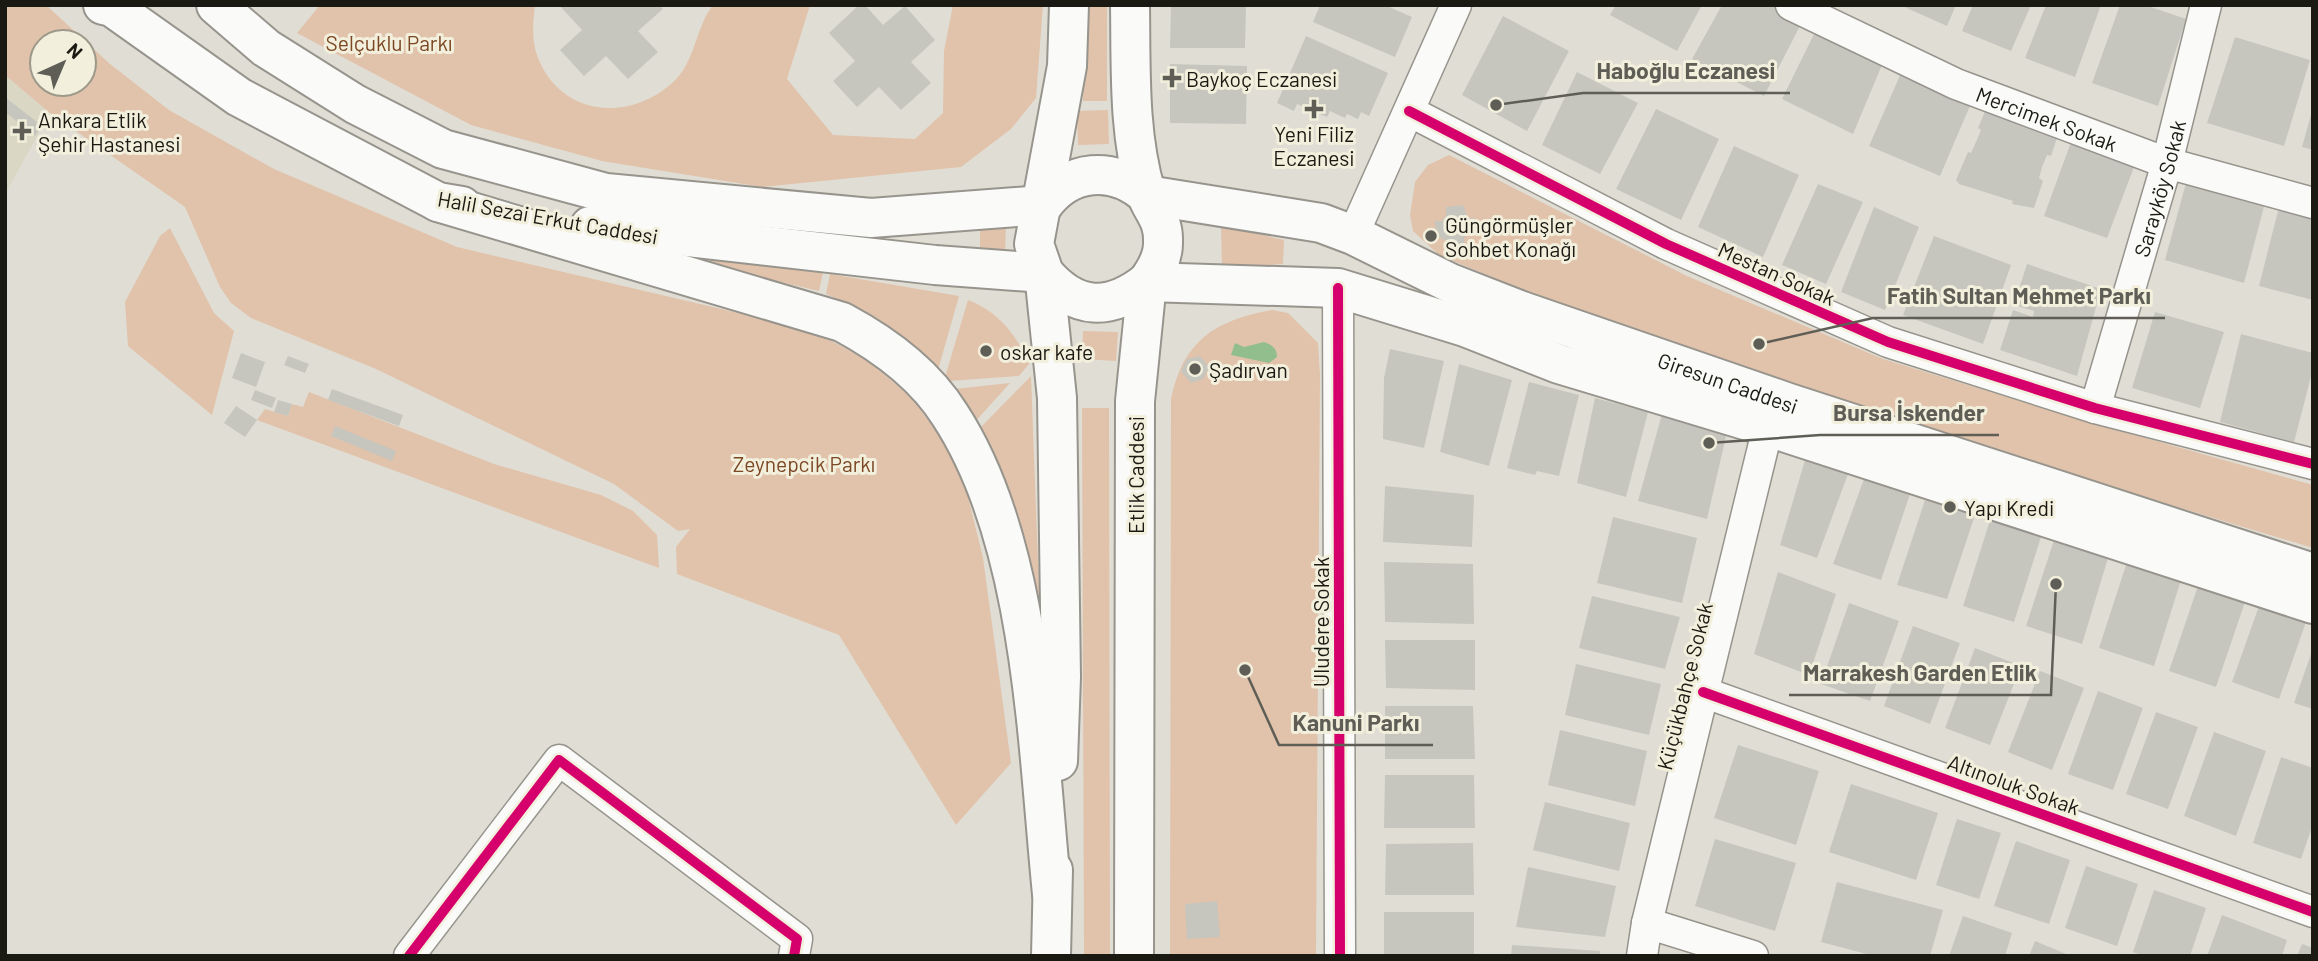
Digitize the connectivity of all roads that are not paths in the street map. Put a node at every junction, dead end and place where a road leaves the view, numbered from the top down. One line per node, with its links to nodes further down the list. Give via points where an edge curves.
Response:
1 (216, 5): 13 (main road, Halil Sezai Erkut Caddesi, via 266,48 355,104 443,149 606,193 871,218)
2 (1069, 5): 13 (main road, via 1067,66)
3 (1130, 5): 10 (main road, Etlik Caddesi, via 1132,114)
4 (1456, 5): 8 (street)
5 (1791, 5): 9 (street, Mercimek Sokak, via 1956,84)
6 (2206, 5): 9 (street, Sarayköy Sokak)
7 (113, 6): 11 (main road, Halil Sezai Erkut Caddesi, via 239,97)
8 (1409, 111): 14 (street); 18 (street, Mestan Sokak, via 1666,244 1888,342)
9 (2167, 163): 12 (street, Mercimek Sokak); 18 (street, Sarayköy Sokak)
10 (1147, 195): 13 (main road, via 1119,177 1085,174 1058,188); 14 (main road, Giresun Caddesi, via 1298,218); 16 (main road, Etlik Caddesi, via 1160,219 1163,243 1156,271)
11 (438, 202): 15 (main road, Halil Sezai Erkut Caddesi, via 666,237); 24 (main road, via 842,322 888,351 926,385 950,414 982,475 1014,580)
12 (2313, 203)
13 (1043, 205): 15 (main road, via 1034,244)
14 (1353, 234): 21 (main road, Giresun Caddesi, via 1450,283 1522,311 1802,408)
15 (1044, 274): 16 (main road, via 1069,296 1089,303 1116,301); 24 (main road, via 1057,398 1061,677)
16 (1147, 282): 17 (main road, Giresun Caddesi); 30 (main road, Etlik Caddesi, via 1135,401)
17 (1338, 288): 19 (main road, Giresun Caddesi, via 1465,327 1559,364); 31 (street, Uludere Sokak)
18 (2095, 408): 20 (street, Mestan Sokak)
19 (1768, 427): 22 (main road, Giresun Caddesi); 23 (street, Küçükbahçe Sokak)
20 (2313, 464)
21 (2313, 573)
22 (2313, 604)
23 (1703, 692): 25 (street, Altınoluk Sokak); 26 (street, Küçükbahçe Sokak)
24 (1052, 894): 29 (main road)
25 (2313, 912)
26 (1647, 923): 32 (street, Küçükbahçe Sokak); 33 (street)
27 (409, 956): 28 (street, via 559,760 797,939)
28 (794, 956)
29 (1051, 956)
30 (1134, 956)
31 (1340, 956)
32 (1642, 956)
33 (1753, 956)

